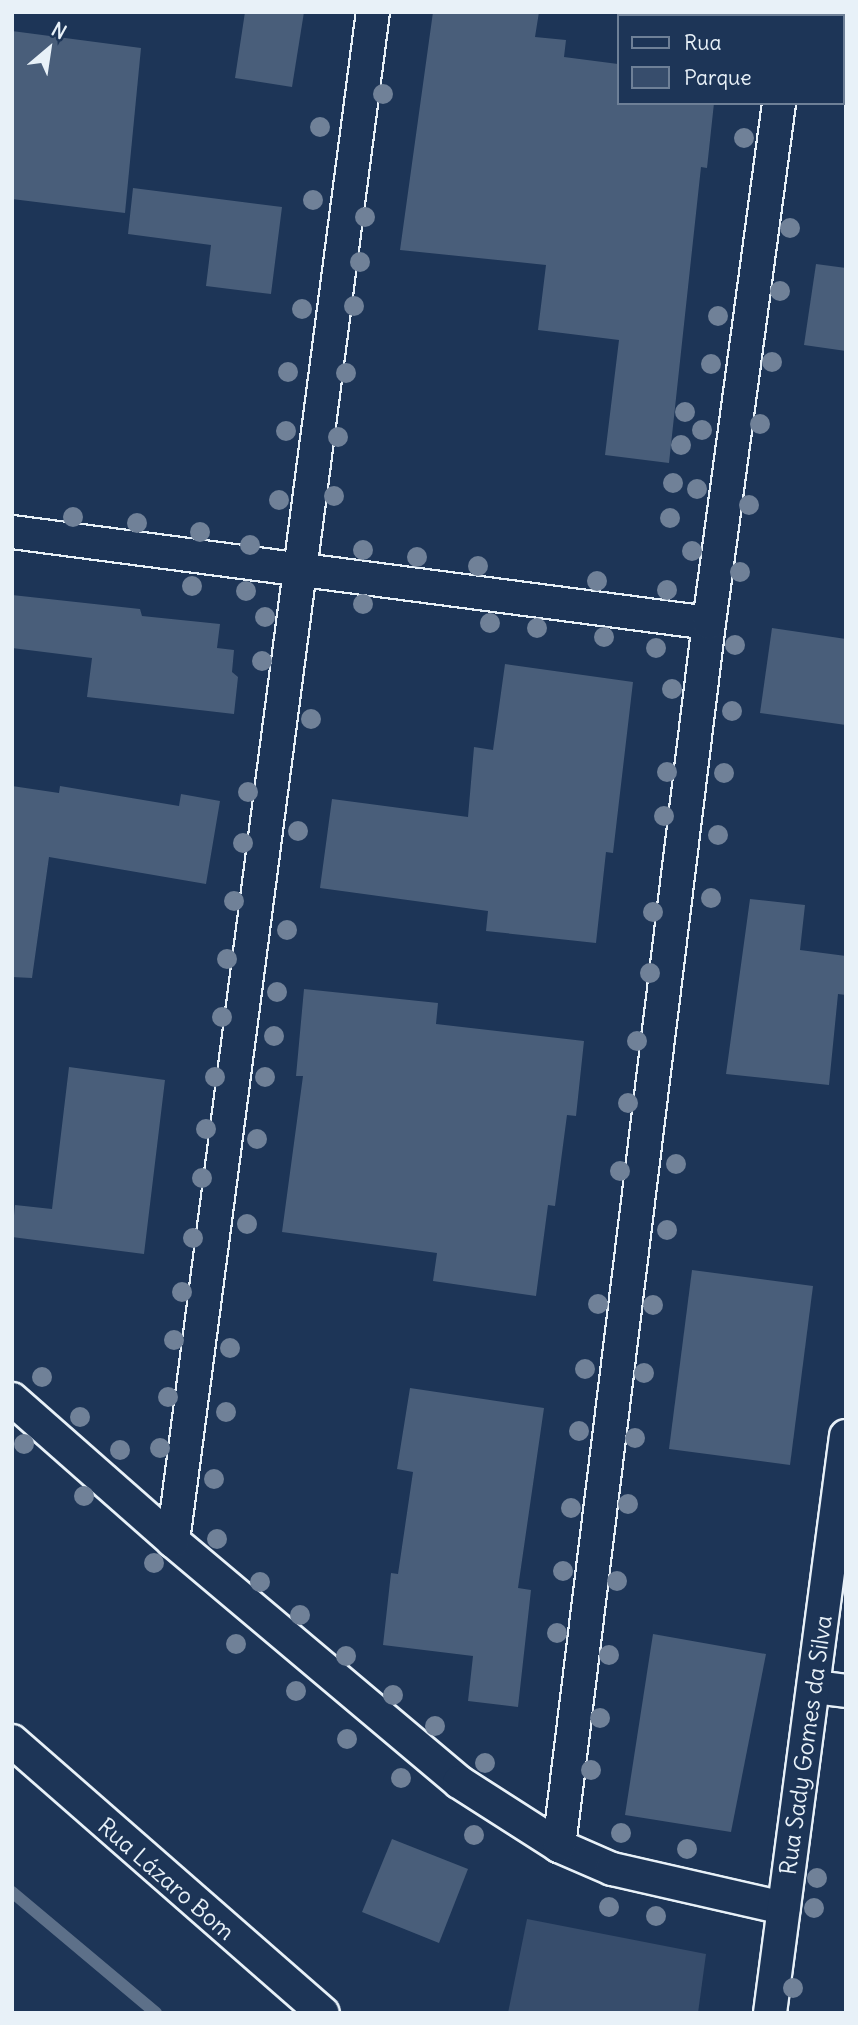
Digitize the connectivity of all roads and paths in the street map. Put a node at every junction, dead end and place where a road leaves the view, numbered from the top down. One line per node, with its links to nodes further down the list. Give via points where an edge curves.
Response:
1 (373, 12): 4 (street)
2 (779, 105): 5 (street)
3 (12, 532): 4 (street)
4 (300, 572): 5 (street); 8 (street)
5 (709, 623): 12 (street)
6 (12, 1399): 8 (street)
7 (846, 1436): 9 (street, Rua Sady Gomes da Silva)
8 (173, 1541): 12 (street, via 460,1782)
9 (815, 1687): 10 (street); 13 (street, Rua Sady Gomes da Silva)
10 (846, 1691)
11 (12, 1741): 14 (street, Rua Lázaro Bom)
12 (559, 1846): 13 (street, via 650,1880)
13 (784, 1908): 15 (street, Rua Sady Gomes da Silva)
14 (323, 2013)
15 (770, 2013)

